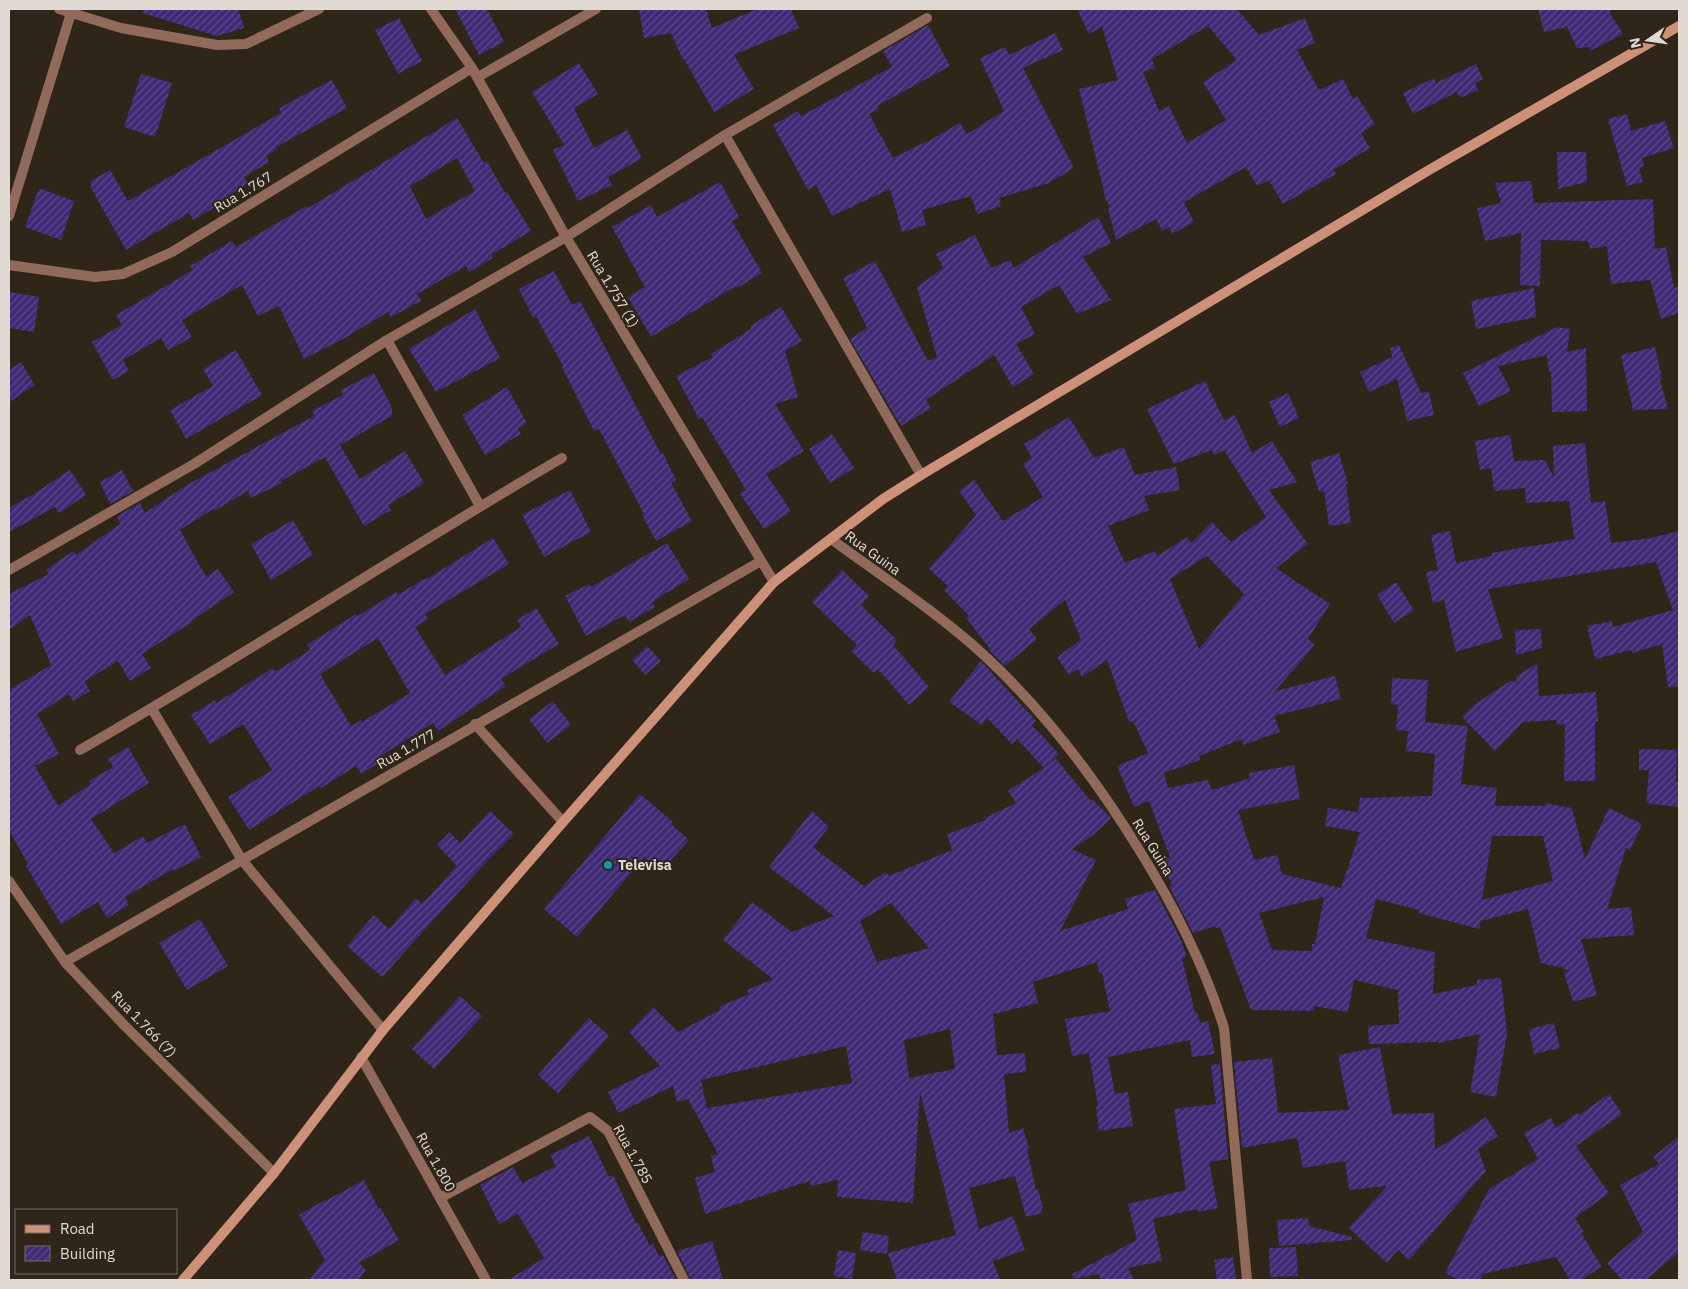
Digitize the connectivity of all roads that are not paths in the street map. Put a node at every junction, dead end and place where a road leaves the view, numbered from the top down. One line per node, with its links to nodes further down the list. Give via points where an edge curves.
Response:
1 (59, 9): 5 (street)
2 (319, 9): 5 (street, via 246,44 217,45 121,28)
3 (431, 9): 8 (street, Rua 1.757 (1))
4 (596, 9): 8 (street, Rua 1.767)
5 (71, 13): 10 (street)
6 (927, 18): 9 (street)
7 (1679, 26): 15 (street, via 1429,170)
8 (475, 73): 11 (street, Rua 1.757 (1)); 12 (street, Rua 1.767, via 172,252 123,274 95,277)
9 (725, 135): 11 (street); 15 (street)
10 (9, 216)
11 (566, 237): 13 (street); 18 (street, Rua 1.757 (1))
12 (9, 265)
13 (387, 340): 16 (street); 19 (street, via 194,464)
14 (562, 458): 16 (street)
15 (920, 475): 17 (street)
16 (480, 506): 21 (street)
17 (831, 539): 20 (street); 35 (street, Rua Guina, via 984,656 1045,718 1110,802 1166,894 1213,993 1224,1028)
18 (761, 561): 20 (street, Rua 1.757 (1)); 22 (street, Rua 1.777)
19 (9, 570)
20 (774, 582): 24 (street)
21 (152, 709): 23 (street); 25 (street)
22 (475, 724): 24 (street); 25 (street, Rua 1.777)
23 (80, 750)
24 (563, 822): 28 (street)
25 (242, 860): 27 (street, Rua 1.777); 28 (street)
26 (10, 886): 27 (street, Rua 1.766 (7))
27 (65, 962): 30 (street, Rua 1.766 (7), via 124,1026)
28 (383, 1030): 29 (street)
29 (361, 1057): 30 (street); 31 (street, Rua 1.800)
30 (274, 1173): 32 (street)
31 (440, 1198): 33 (street, Rua 1.800); 34 (street, Rua 1.785, via 590,1117 608,1131)
32 (183, 1280)
33 (486, 1280)
34 (684, 1280)
35 (1247, 1280)

